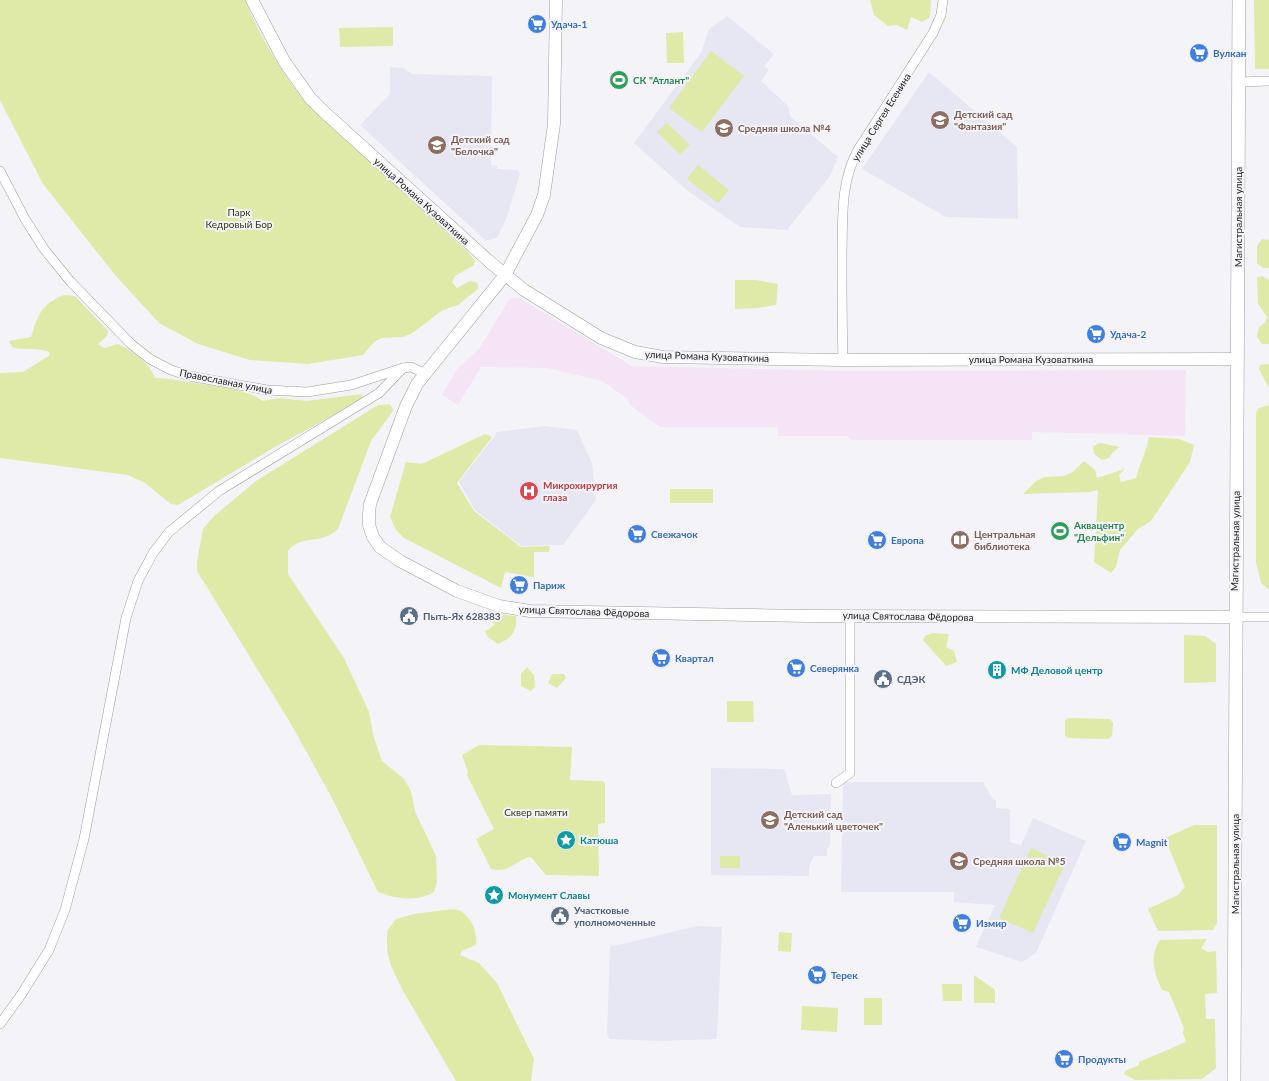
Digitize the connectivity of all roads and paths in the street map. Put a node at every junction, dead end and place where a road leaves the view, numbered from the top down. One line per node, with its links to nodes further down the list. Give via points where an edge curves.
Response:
1 (252, 0): 8 (street, улица Романа Кузоваткина, via 284,61 310,98)
2 (556, 0): 8 (street, улица Святослава Фёдорова, via 554,124 545,189 537,215)
3 (943, 0): 10 (street, улица Сергея Есенина, via 941,15 933,33 858,150 849,169 842,213)
4 (1239, 0): 6 (main road, Магистральная улица)
5 (1269, 81): 6 (street)
6 (1239, 82): 9 (main road, Магистральная улица)
7 (0, 171): 11 (street, Православная улица, via 16,204 44,249 70,281 131,344 150,359 171,370 189,376 267,390 307,392 351,385)
8 (505, 275): 10 (street, улица Романа Кузоваткина, via 587,331 635,352 664,357); 12 (street, улица Святослава Фёдорова)
9 (1237, 359): 10 (street, улица Романа Кузоваткина); 14 (main road, Магистральная улица)
10 (843, 360)
11 (404, 368): 12 (street, via 411,367); 17 (street, via 379,393 219,491 169,532 150,557 138,581 126,618 84,839 65,910 49,950)
12 (424, 373): 13 (street, улица Святослава Фёдорова, via 406,406 370,504 369,525 373,537 380,547 400,561 457,591 499,606 516,609 639,614)
13 (850, 615): 14 (street, улица Святослава Фёдорова); 16 (street, via 850,773)
14 (1235, 617): 15 (street); 18 (main road, Магистральная улица)
15 (1269, 618)
16 (836, 783)
17 (0, 1024)
18 (1234, 1081)

